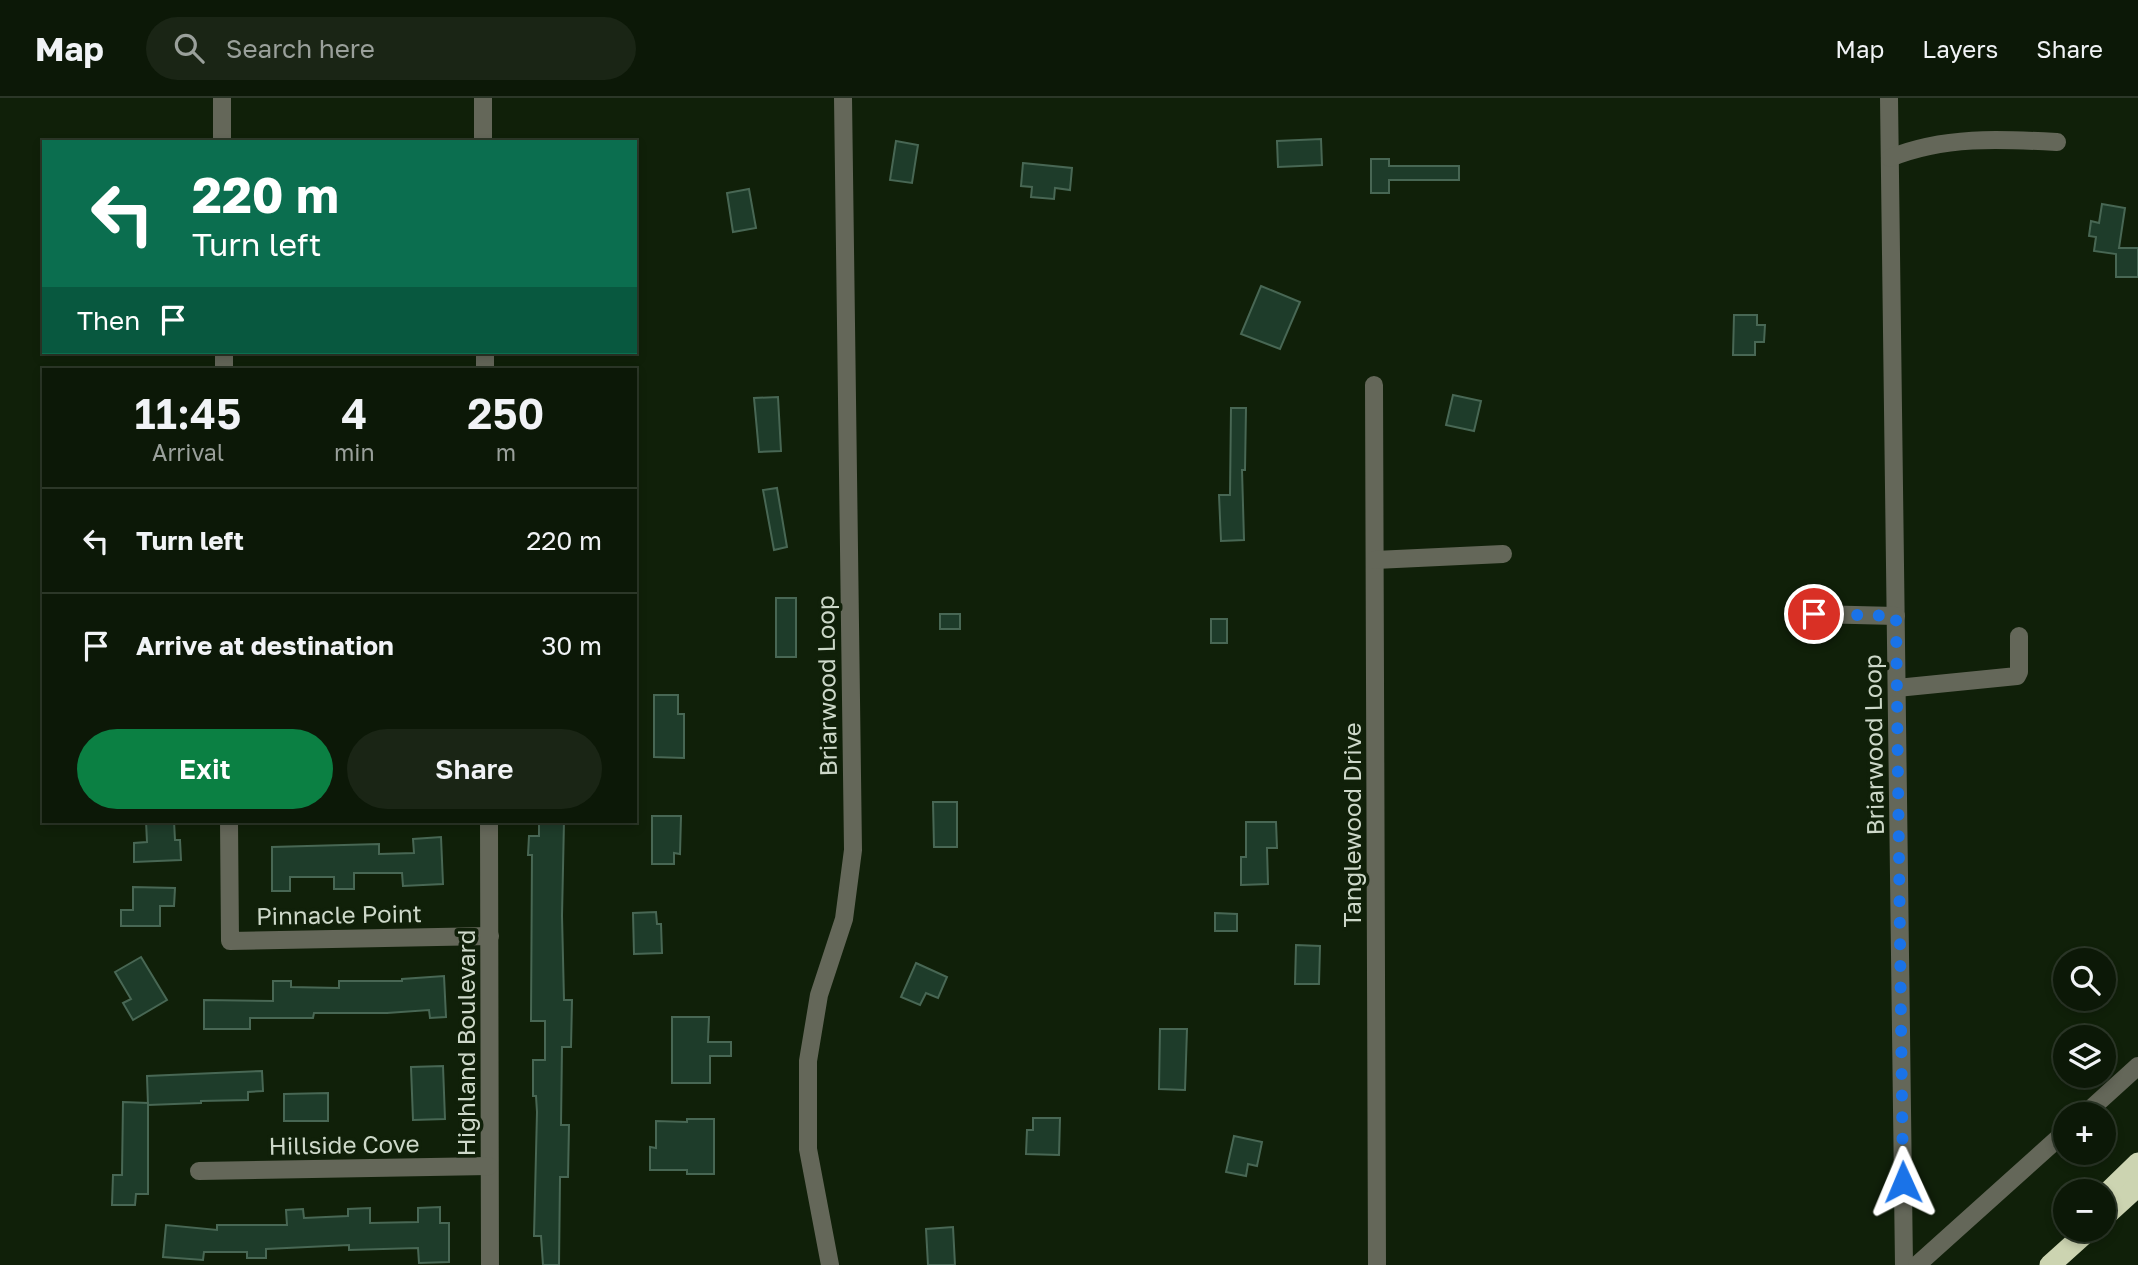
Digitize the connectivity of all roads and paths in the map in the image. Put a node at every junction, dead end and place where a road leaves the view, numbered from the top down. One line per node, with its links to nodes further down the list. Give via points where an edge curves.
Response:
1 (222, 98): 5 (street)
2 (483, 98): 6 (street)
3 (843, 98): 31 (street, Briarwood Loop, via 853,849 844,919 819,995 808,1061 808,1149)
4 (1889, 98): 8 (street, Briarwood Loop)
5 (222, 140)
6 (484, 140)
7 (2057, 142): 8 (street, via 1942,143)
8 (1890, 158): 13 (street, Briarwood Loop)
9 (1374, 385): 11 (street, Tanglewood Drive)
10 (1503, 554): 11 (street)
11 (1375, 560): 32 (street, Tanglewood Drive)
12 (1814, 614): 13 (street)
13 (1896, 616): 15 (street, Briarwood Loop)
14 (2019, 636): 15 (street, via 2019,672 2012,678)
15 (1897, 688): 33 (street, Briarwood Loop)
16 (229, 823): 18 (street, Pinnacle Point, via 230,941)
17 (489, 823): 18 (street, Highland Boulevard)
18 (491, 936): 23 (street, Highland Boulevard)
19 (2138, 1066): 20 (street)
20 (2098, 1102)
21 (2053, 1143): 34 (street)
22 (2138, 1163): 25 (highway)
23 (489, 1166): 24 (street, Hillside Cove); 30 (street, Highland Boulevard)
24 (199, 1171)
25 (2116, 1184)
26 (2138, 1186): 27 (highway)
27 (2116, 1206)
28 (2056, 1242): 35 (highway)
29 (2076, 1242): 36 (highway)
30 (490, 1265)
31 (831, 1265)
32 (1377, 1265)
33 (1904, 1265)
34 (1917, 1265)
35 (2040, 1265)
36 (2050, 1265)

